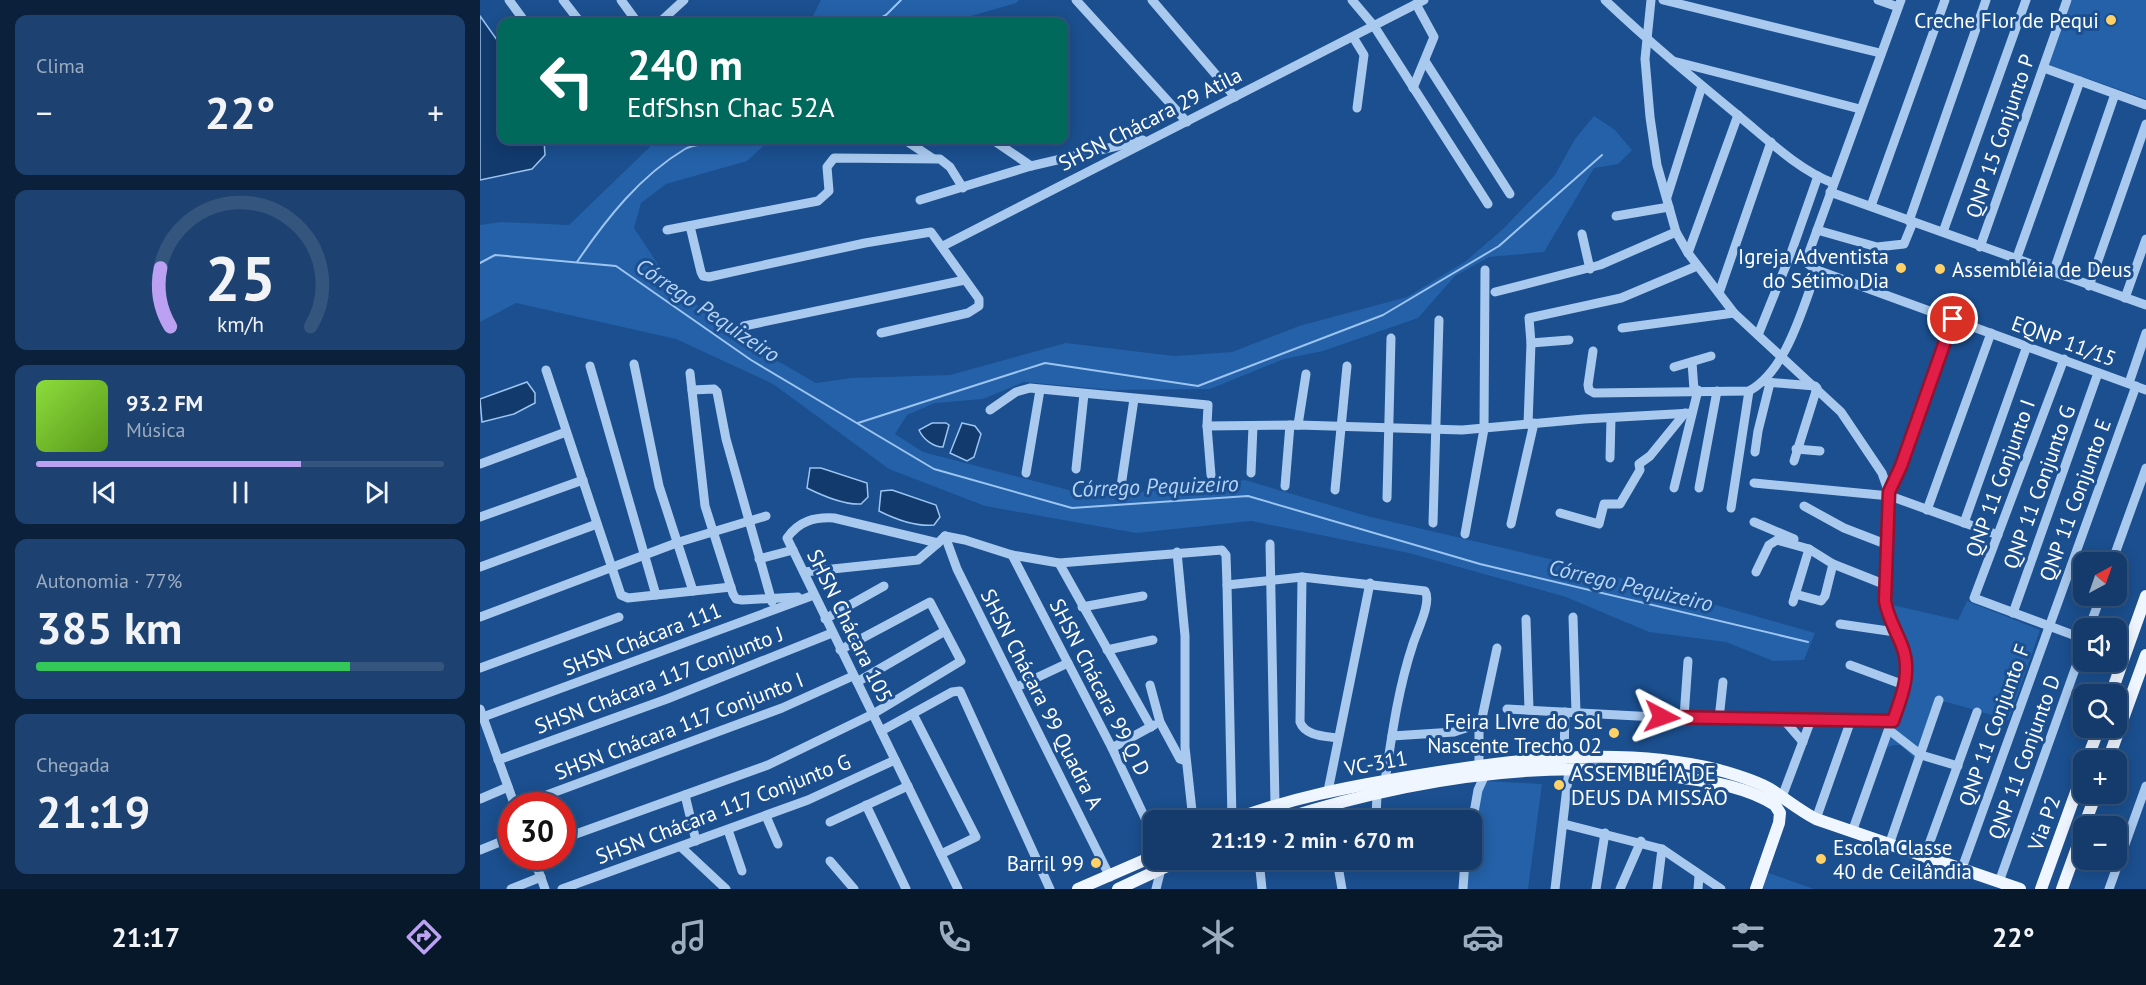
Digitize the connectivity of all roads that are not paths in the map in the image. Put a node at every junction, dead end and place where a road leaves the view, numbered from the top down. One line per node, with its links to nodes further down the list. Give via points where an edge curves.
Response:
1 (509, 0): 18 (street)
2 (563, 0): 19 (street)
3 (621, 0): 20 (street)
4 (1076, 0): 38 (street)
5 (1152, 0): 33 (street)
6 (1352, 0): 22 (street)
7 (1605, 0): 24 (street)
8 (1651, 0): 24 (street)
9 (1663, 0): 25 (street)
10 (1878, 0): 17 (street)
11 (1945, 0): 53 (street)
12 (1986, 0): 55 (street)
13 (2026, 0): 60 (street)
14 (2064, 1): 28 (street, QNP 15 Conjunto P)
15 (678, 2): 21 (street)
16 (1420, 2): 22 (street, SHSN Chácara 29 Atila); 27 (street, via 1434,37)
17 (1900, 4): 25 (street)
18 (522, 18)
19 (577, 18)
20 (634, 18)
21 (664, 18)
22 (1374, 26): 23 (street, SHSN Chácara 29 Atila); 31 (street)
23 (1353, 37): 33 (street, SHSN Chácara 29 Atila); 35 (street, via 1364,55)
24 (1648, 39): 26 (street); 51 (street, via 1645,59 1652,141)
25 (1880, 53): 36 (street)
26 (1671, 60): 30 (street); 36 (street)
27 (1425, 61): 31 (street); 49 (street)
28 (2044, 68): 29 (street); 64 (street, QNP 15 Conjunto P)
29 (2080, 81): 32 (street); 66 (street)
30 (1702, 86): 37 (street); 51 (street)
31 (1413, 88): 52 (street)
32 (2115, 94): 34 (street); 71 (street)
33 (1235, 98): 38 (street, SHSN Chácara 29 Atila)
34 (2146, 105)
35 (1357, 108)
36 (1860, 109): 48 (street)
37 (1738, 115): 41 (street); 65 (street)
38 (1187, 122): 40 (street, SHSN Chácara 29 Atila)
39 (2146, 124): 73 (street)
40 (1154, 138): 45 (street); 63 (street, SHSN Chácara 29 Atila)
41 (1771, 142): 46 (street); 75 (street)
42 (911, 144): 44 (street)
43 (999, 144): 45 (street)
44 (932, 158): 47 (street, via 946,162); 56 (street, via 834,158 827,167 828,191 818,201)
45 (1031, 166): 47 (street)
46 (1818, 176): 48 (street); 86 (street)
47 (963, 188): 50 (street)
48 (1831, 188): 53 (street); 58 (street)
49 (1510, 194)
50 (920, 200)
51 (1668, 202): 54 (street); 59 (street)
52 (1488, 204)
53 (1871, 206): 55 (street)
54 (1616, 216)
55 (1911, 221): 58 (street, via 1904,244 1885,248); 60 (street)
56 (690, 226): 57 (street); 63 (street, via 699,268 708,277 924,232 931,232)
57 (667, 230)
58 (1817, 230): 70 (street, via 1807,261)
59 (1676, 232): 65 (street); 68 (street)
60 (1943, 232): 64 (street)
61 (1582, 234): 68 (street)
62 (2146, 239): 76 (street)
63 (943, 246): 72 (street)
64 (1980, 247): 66 (street)
65 (1688, 253): 67 (street)
66 (2016, 260): 71 (street)
67 (1697, 266): 75 (street); 89 (street, via 1621,298 1529,318)
68 (1590, 268): 74 (street)
69 (1485, 270): 125 (street)
70 (1817, 270): 79 (street, EQNP 11/15); 93 (street)
71 (2053, 273): 73 (street)
72 (965, 280): 81 (street); 83 (street, via 979,299 974,311)
73 (2089, 286): 76 (street)
74 (1495, 292)
75 (1719, 293): 78 (street)
76 (2125, 298): 77 (street)
77 (2146, 305)
78 (1734, 313): 82 (street); 86 (street)
79 (1953, 319): 84 (street, EQNP 11/15); 145 (street)
80 (1439, 320): 124 (street)
81 (744, 326)
82 (1622, 328)
83 (880, 333)
84 (1991, 333): 90 (street, EQNP 11/15); 149 (street)
85 (2146, 333): 105 (street, EQNP 11/15)
86 (1758, 334): 93 (street)
87 (1391, 338): 123 (street)
88 (1569, 340): 89 (street)
89 (1531, 343): 118 (street)
90 (2027, 346): 94 (street, EQNP 11/15); 156 (street)
91 (1593, 351): 109 (street, via 1588,385 1591,392)
92 (1711, 356): 95 (street)
93 (1782, 357): 104 (street); 106 (street)
94 (2064, 359): 102 (street, EQNP 11/15); 161 (street, QNP 11 Conjunto I)
95 (1692, 362): 99 (street); 109 (street)
96 (634, 364): 163 (street, via 659,486)
97 (590, 366): 171 (street)
98 (1347, 366): 122 (street)
99 (1674, 367)
100 (546, 370): 126 (street)
101 (690, 373): 107 (street)
102 (2098, 373): 105 (street, EQNP 11/15); 194 (street, QNP 11 Conjunto G)
103 (1306, 374): 119 (street)
104 (1767, 382): 106 (street); 112 (street); 129 (street)
105 (2132, 385): 110 (street, EQNP 11/15); 201 (street, QNP 11 Conjunto E)
106 (1816, 387): 127 (street); 145 (street, via 1841,411 1882,473)
107 (692, 390): 153 (street, via 717,392); 159 (street, via 705,506)
108 (1040, 390): 113 (street); 115 (street, via 1024,388); 135 (street)
109 (1696, 390): 111 (street); 116 (street)
110 (2146, 390)
111 (1717, 391): 112 (street); 142 (street)
112 (1749, 391): 148 (street)
113 (1084, 394): 114 (street); 134 (street)
114 (1134, 399): 120 (street, via 1208,405); 144 (street)
115 (990, 410)
116 (1688, 414): 117 (street); 141 (street); 150 (street, via 1639,464 1640,470 1620,504 1604,504 1599,524)
117 (1611, 418): 118 (street); 130 (street)
118 (1531, 424): 125 (street); 157 (street)
119 (1294, 425): 121 (street); 122 (street); 140 (street)
120 (1206, 426): 121 (street); 137 (street)
121 (1253, 426): 136 (street)
122 (1343, 426): 123 (street); 143 (street)
123 (1390, 428): 124 (street); 146 (street)
124 (1437, 429): 125 (street); 155 (street)
125 (1484, 429): 160 (street)
126 (566, 432): 132 (street); 138 (street)
127 (1796, 450): 128 (street); 131 (street)
128 (1820, 451)
129 (1755, 452)
130 (1610, 458)
131 (1794, 461)
132 (480, 464)
133 (2146, 468): 169 (street)
134 (1076, 469)
135 (1026, 473)
136 (1251, 473)
137 (1211, 475)
138 (583, 480): 152 (street); 158 (street)
139 (1754, 483): 145 (street)
140 (1285, 486)
141 (1674, 488)
142 (1699, 488)
143 (1335, 490)
144 (1120, 493)
145 (1890, 494): 149 (street); 165 (street)
146 (1388, 498)
147 (1804, 506): 165 (street, via 1844,528)
148 (1731, 508)
149 (1927, 510): 156 (street)
150 (1560, 513)
151 (766, 516): 153 (street)
152 (480, 517)
153 (749, 522): 159 (street); 172 (street)
154 (1754, 522): 166 (street, via 1794,539)
155 (1433, 523)
156 (1964, 523): 161 (street)
157 (1511, 524)
158 (597, 525): 175 (street); 176 (street)
159 (712, 531): 163 (street); 185 (street)
160 (1464, 534)
161 (1998, 536): 194 (street, QNP 11 Conjunto I, via 1974,598)
162 (941, 540): 167 (street, SHSN Chácara 105, via 817,517 804,522 787,538); 170 (street, via 965,540); 177 (street, via 918,561); 221 (street, SHSN Chácara 99 Quadra A)
163 (679, 542): 171 (street); 186 (street)
164 (1270, 544): 180 (street)
165 (1888, 545): 183 (street)
166 (1804, 548): 174 (street); 174 (street, via 1794,598 1821,601); 178 (street, via 1777,540 1769,545)
167 (793, 550): 172 (street); 177 (street, SHSN Chácara 105)
168 (1177, 552): 173 (street); 182 (street, via 1221,550 1226,555); 248 (street, via 1185,636)
169 (2116, 552)
170 (1012, 555): 173 (street); 213 (street, SHSN Chácara 99 Q D)
171 (647, 556): 176 (street); 187 (street)
172 (759, 559): 191 (street)
173 (1059, 564): 192 (street)
174 (1833, 564): 183 (street)
175 (480, 567)
176 (612, 569): 187 (street, via 621,595); 195 (street)
177 (804, 572): 188 (street, SHSN Chácara 105)
178 (1756, 572)
179 (1302, 577): 180 (street); 181 (street); 241 (street, via 1300,722 1308,732)
180 (1271, 579): 182 (street); 270 (street)
181 (1370, 583): 240 (street, via 1427,594 1397,703); 241 (street)
182 (1227, 585): 274 (street)
183 (1886, 585): 203 (street, via 1886,608)
184 (884, 586): 198 (street)
185 (731, 587): 186 (street); 191 (street, via 738,599)
186 (693, 591): 187 (street)
187 (656, 595)
188 (811, 596): 191 (street); 193 (street, SHSN Chácara 111); 198 (street, SHSN Chácara 105)
189 (1143, 596): 192 (street)
190 (2146, 596): 206 (main road)
191 (771, 597): 193 (street)
192 (1082, 607): 210 (street)
193 (774, 608): 227 (street, SHSN Chácara 111)
194 (2013, 613): 201 (street)
195 (480, 616)
196 (619, 617): 215 (street)
197 (1573, 617): 228 (street)
198 (825, 619): 204 (street, SHSN Chácara 105)
199 (1526, 619): 224 (street)
200 (1840, 624): 203 (street)
201 (2049, 626): 205 (street); 309 (street, QNP 11 Conjunto F)
202 (945, 631): 209 (street, via 930,602); 217 (street, SHSN Chácara 117 Conjunto I); 229 (street, via 961,661)
203 (1895, 632): 220 (street, via 1905,655)
204 (832, 633): 209 (street, SHSN Chácara 105); 246 (street, SHSN Chácara 117 Conjunto J, via 667,699)
205 (2073, 635)
206 (2127, 639)
207 (1153, 640): 210 (street)
208 (1497, 648): 253 (street, via 1479,732)
209 (840, 650): 217 (street, SHSN Chácara 105)
210 (1107, 650): 236 (street)
211 (2145, 659): 244 (main road)
212 (1688, 661): 231 (street)
213 (1068, 663): 221 (street); 243 (street, SHSN Chácara 99 Q D)
214 (1850, 665): 220 (street)
215 (480, 668)
216 (2074, 672): 313 (street, QNP 11 Conjunto D)
217 (855, 679): 229 (street, SHSN Chácara 105); 264 (street, SHSN Chácara 117 Conjunto I)
218 (1723, 682): 232 (street)
219 (1150, 685): 236 (street)
220 (1904, 686): 237 (street)
221 (1017, 687): 314 (street, SHSN Chácara 99 Quadra A)
222 (1939, 700): 245 (street)
223 (1507, 709): 224 (street)
224 (1529, 710): 225 (street)
225 (1565, 712): 228 (street); 251 (street)
226 (1977, 712): 252 (street)
227 (482, 713): 246 (street)
228 (1575, 713): 231 (street)
229 (873, 714): 239 (street, SHSN Chácara 105); 266 (street, via 768,765)
230 (913, 714): 239 (street, SHSN Chácara 105); 297 (street, via 976,837); 323 (street, SHSN Chácara 105, via 960,691)
231 (1684, 717): 232 (street)
232 (1719, 719): 233 (street)
233 (1784, 720): 234 (street); 242 (street)
234 (1811, 720): 235 (street); 242 (street)
235 (1851, 720): 237 (street); 282 (street)
236 (1155, 724): 243 (street); 248 (street, via 1180,759)
237 (1891, 726): 245 (street); 286 (street)
238 (1469, 727): 240 (street, via 1457,732)
239 (881, 731): 247 (street, SHSN Chácara 105)
240 (1392, 736): 257 (street)
241 (1337, 738): 262 (street)
242 (1803, 742): 268 (street)
243 (1112, 748): 280 (street, SHSN Chácara 99 Q D)
244 (2112, 750)
245 (1921, 755): 252 (street); 293 (street)
246 (498, 760): 260 (street)
247 (895, 760): 258 (street, SHSN Chácara 105); 281 (street, SHSN Chácara 117 Conjunto G)
248 (1186, 761): 273 (street)
249 (1657, 761): 250 (main road, VC-311); 251 (main road, VC-311, via 1619,758); 254 (main road)
250 (1674, 763): 255 (main road); 268 (main road, VC-311, via 1748,779)
251 (1566, 765): 253 (main road, VC-311); 254 (main road); 284 (street)
252 (1958, 766): 298 (street)
253 (1481, 771): 256 (main road); 257 (main road, VC-311); 261 (street)
254 (1654, 774): 255 (main road)
255 (1672, 776): 268 (main road)
256 (1470, 778): 261 (street); 265 (main road)
257 (1385, 781): 262 (main road, VC-311)
258 (908, 786): 271 (street); 297 (street, SHSN Chácara 105)
259 (2146, 786): 339 (street)
260 (508, 787): 263 (street); 267 (street)
261 (1478, 790): 279 (street)
262 (1328, 791): 270 (main road, VC-311)
263 (510, 792)
264 (554, 792)
265 (1377, 793): 272 (main road); 278 (street)
266 (685, 795): 288 (street); 289 (street)
267 (480, 799)
268 (1775, 799): 282 (main road); 335 (main road, via 1780,818)
269 (2073, 801): 337 (main road, Via P2)
270 (1275, 804): 275 (main road, VC-311)
271 (866, 805): 283 (street); 321 (street)
272 (1327, 805): 276 (main road); 277 (street)
273 (1192, 810)
274 (1232, 810)
275 (1259, 810)
276 (1311, 810)
277 (1328, 810)
278 (1376, 810)
279 (1474, 810)
280 (1143, 814)
281 (766, 816): 285 (street, SHSN Chácara 117 Conjunto G); 292 (street)
282 (1816, 819): 286 (main road)
283 (830, 822)
284 (1564, 824): 287 (street); 329 (street)
285 (728, 830): 289 (street, SHSN Chácara 117 Conjunto G); 308 (street)
286 (1852, 832): 293 (main road)
287 (1605, 833): 290 (street); 330 (street)
288 (576, 834)
289 (696, 841): 294 (street, SHSN Chácara 117 Conjunto G)
290 (1641, 841): 295 (street); 331 (street)
291 (498, 843): 296 (street)
292 (778, 844)
293 (1889, 845): 298 (main road)
294 (681, 847): 318 (street, SHSN Chácara 117 Conjunto G); 319 (street)
295 (1662, 849): 310 (street); 332 (street)
296 (480, 850)
297 (941, 854): 322 (street, SHSN Chácara 105)
298 (1924, 858): 309 (main road)
299 (2073, 858): 338 (main road, Via P2)
300 (830, 861): 320 (street)
301 (1143, 862): 314 (main road)
302 (538, 870): 311 (street)
303 (1158, 870): 312 (main road)
304 (1163, 870): 315 (street)
305 (1260, 870): 326 (street)
306 (1339, 870): 327 (street)
307 (1464, 870): 328 (street)
308 (742, 871)
309 (1961, 871): 313 (main road)
310 (1699, 876): 333 (street); 334 (street)
311 (541, 877): 316 (street); 317 (street)
312 (1143, 877): 315 (street); 325 (main road)
313 (1998, 882): 336 (main road)
314 (1111, 883): 324 (main road)
315 (1156, 888)
316 (511, 889)
317 (545, 889)
318 (562, 889)
319 (726, 889)
320 (854, 889)
321 (906, 889)
322 (958, 889)
323 (1050, 889)
324 (1078, 889)
325 (1118, 889)
326 (1262, 889)
327 (1342, 889)
328 (1463, 889)
329 (1555, 889)
330 (1596, 889)
331 (1620, 889)
332 (1657, 889)
333 (1698, 889)
334 (1721, 889)
335 (1756, 889)
336 (2020, 889)
337 (2041, 889)
338 (2062, 889)
339 (2109, 889)

